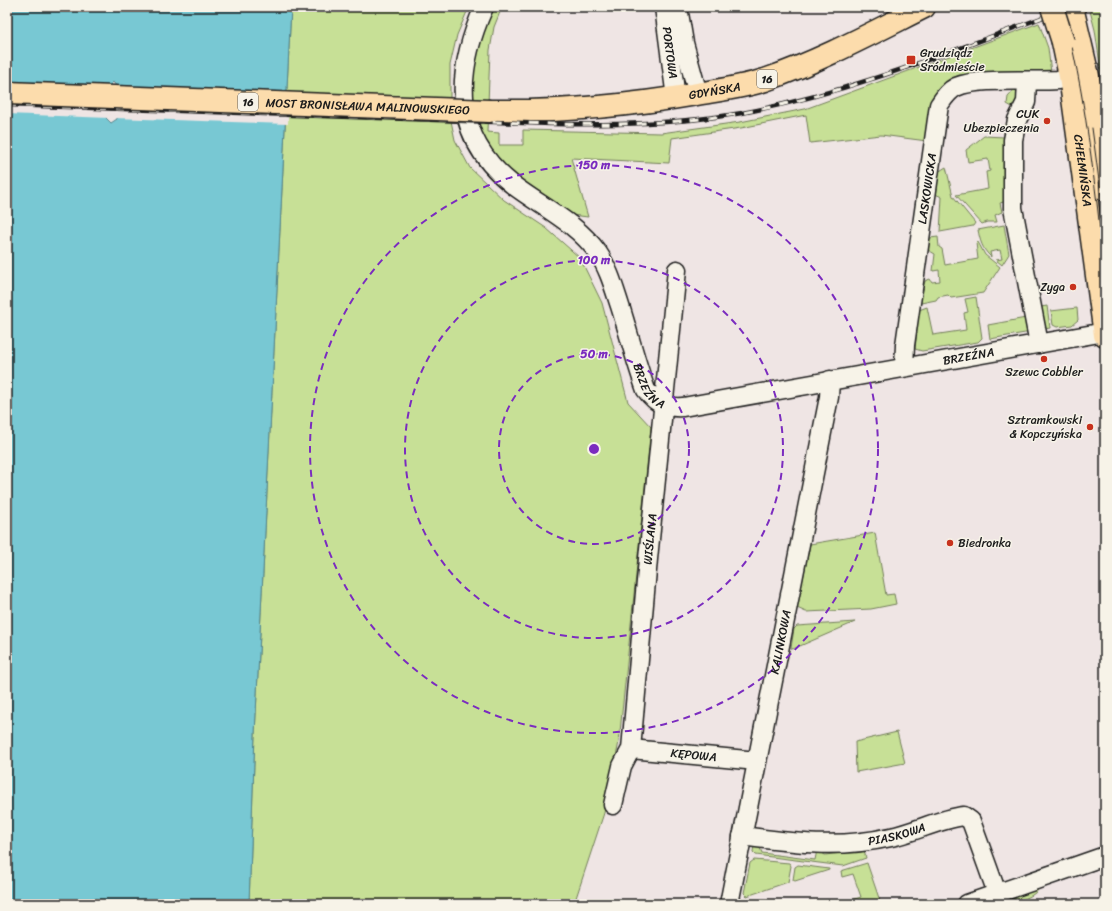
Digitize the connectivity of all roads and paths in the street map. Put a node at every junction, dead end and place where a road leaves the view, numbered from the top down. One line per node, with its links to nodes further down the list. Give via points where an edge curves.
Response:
1 (484, 7): 21 (street, BRZEŹNA, via 466,57 463,85 464,109 472,132 485,156 497,171 567,222 598,253 615,292 646,390)
2 (664, 7): 12 (street, PORTOWA)
3 (678, 7): 11 (street, PORTOWA, via 684,43)
4 (924, 7): 11 (main road, GDYŃSKA / 16, via 801,67 763,80)
5 (1052, 7): 7 (main road, CHEŁMIŃSKA, bridge)
6 (1072, 7): 7 (main road, CHEŁMIŃSKA)
7 (1072, 38): 8 (main road, CHEŁMIŃSKA); 14 (main road, CHEŁMIŃSKA, via 1088,76)
8 (1070, 76): 9 (street, LASKOWICKA, via 1058,80); 16 (main road, CHEŁMIŃSKA)
9 (1027, 82): 18 (street, via 1026,102 1016,120 1013,140 1014,208); 19 (street, LASKOWICKA, via 971,83 955,88 939,105)
10 (7, 93): 13 (main road, MOST BRONISŁAWA MALINOWSKIEGO / 16, bridge)
11 (698, 94): 12 (main road, GDYŃSKA / 16)
12 (676, 98): 13 (main road, GDYŃSKA / 16, via 572,110)
13 (490, 111)
14 (1105, 190)
15 (677, 270): 21 (street, WIŚLANA)
16 (1105, 332): 17 (main road, CHEŁMIŃSKA); 18 (street, BRZEŹNA)
17 (1105, 335)
18 (1039, 344): 19 (street, BRZEŹNA)
19 (904, 367): 20 (street, BRZEŹNA)
20 (830, 380): 21 (street, BRZEŹNA, via 683,407); 23 (street, KALINKOWA, via 829,397)
21 (663, 406): 22 (street, WIŚLANA)
22 (631, 749): 23 (street, KĘPOWA); 24 (street, WIŚLANA, via 622,766)
23 (757, 761): 25 (street, KALINKOWA)
24 (613, 805)
25 (742, 836): 27 (street, PIASKOWA, via 815,845 838,845 890,838 964,816 971,821); 28 (street, KALINKOWA)
26 (1105, 856): 27 (street)
27 (997, 893): 29 (street)
28 (729, 904)
29 (967, 904)

